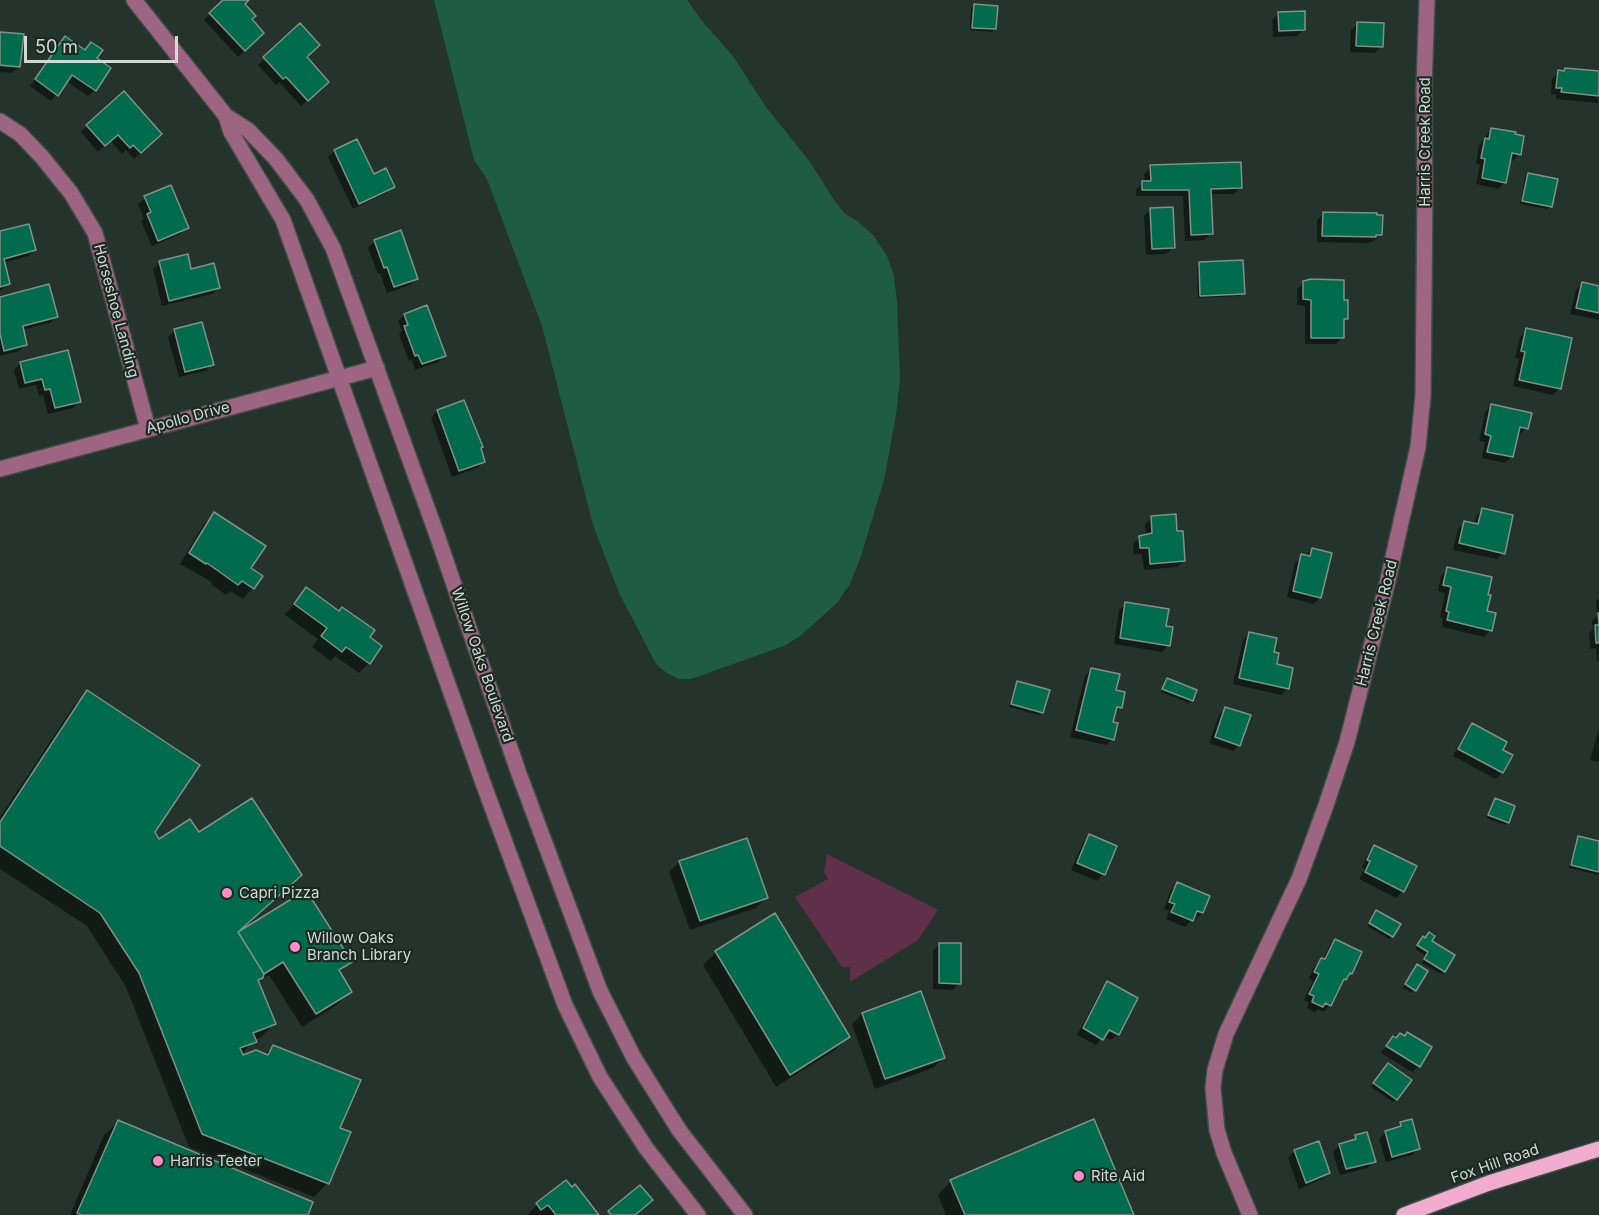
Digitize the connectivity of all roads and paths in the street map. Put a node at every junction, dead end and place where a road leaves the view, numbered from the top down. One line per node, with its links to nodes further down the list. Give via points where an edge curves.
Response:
1 (134, 0): 3 (street, Willow Oaks Boulevard)
2 (1427, 0): 12 (street, Harris Creek Road, via 1423,396 1418,447 1350,731 1326,808 1299,879 1226,1034 1215,1070 1217,1130)
3 (226, 116): 5 (street, Willow Oaks Boulevard, via 248,130 276,159 307,200 333,248); 6 (street, Willow Oaks Boulevard, via 231,132 282,220)
4 (0, 121): 7 (street, Horseshoe Landing, via 20,134 42,157 71,193 95,233)
5 (377, 368): 6 (street, Apollo Drive); 11 (street, Willow Oaks Boulevard, via 600,991 634,1058 679,1130)
6 (339, 379): 7 (street, Apollo Drive); 10 (street, Willow Oaks Boulevard, via 565,1005 600,1077 646,1148)
7 (148, 429): 8 (street, Apollo Drive)
8 (0, 469)
9 (1599, 1149): 13 (main road, Fox Hill Road, via 1489,1183)
10 (698, 1215)
11 (746, 1215)
12 (1250, 1215)
13 (1404, 1215)

